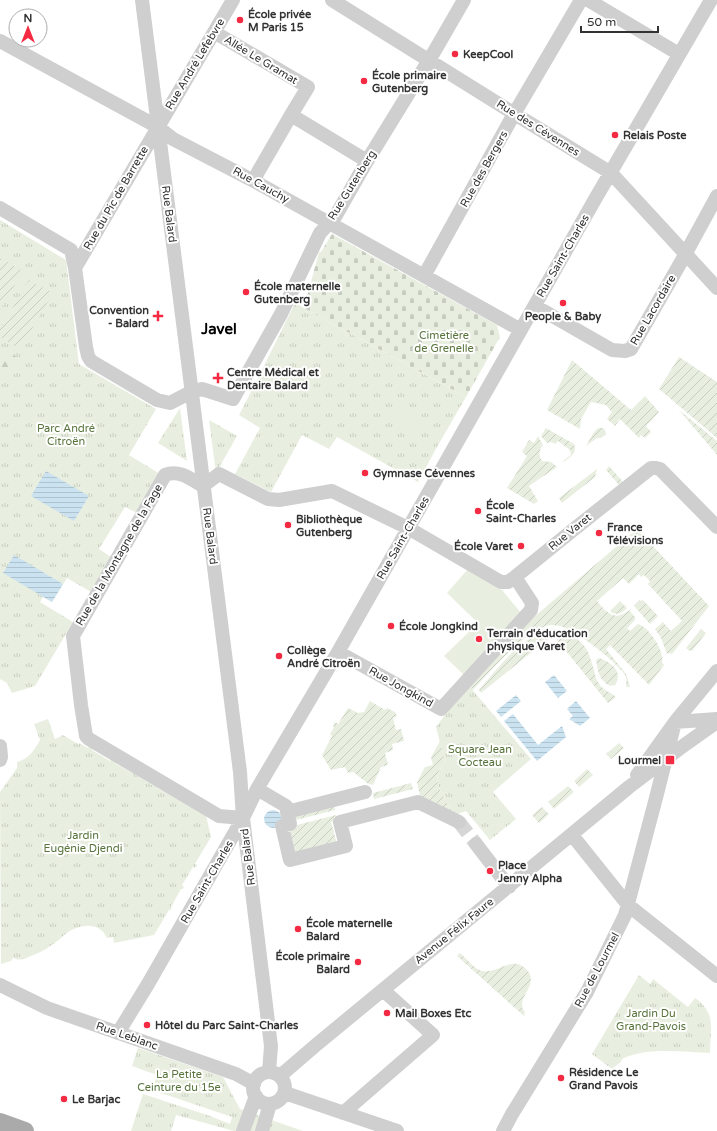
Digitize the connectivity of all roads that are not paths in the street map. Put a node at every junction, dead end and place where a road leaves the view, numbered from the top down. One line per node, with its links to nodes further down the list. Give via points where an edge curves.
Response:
1 (142, 0): 14 (street, Rue Balard)
2 (233, 0): 8 (street, Rue André Lefebvre)
3 (332, 0): 11 (street, Rue des Cévennes)
4 (581, 0): 12 (street, Rue des Bergers)
5 (588, 0): 10 (street)
6 (711, 0): 10 (street, Rue Saint-Charles)
7 (460, 2): 11 (street, Rue Gutenberg)
8 (214, 32): 13 (street, Allée Le Gramat, via 308,88); 14 (street, Rue André Lefebvre)
9 (0, 41): 14 (street, Rue Cauchy)
10 (679, 54): 16 (street, Rue Saint-Charles)
11 (428, 60): 12 (street, Rue des Cévennes); 15 (street, Rue Gutenberg)
12 (514, 114): 16 (street, Rue des Cévennes); 23 (street, Rue des Bergers)
13 (291, 115): 15 (street); 17 (street)
14 (158, 127): 17 (street, Rue Cauchy, via 173,139); 22 (street, Rue du Pic de Barrette); 27 (street, Rue Balard)
15 (367, 161): 20 (street, Rue Gutenberg)
16 (611, 173): 21 (street, Rue des Cévennes); 25 (street, Rue Saint-Charles)
17 (254, 181): 20 (street, Rue Cauchy)
18 (717, 196): 21 (street, Rue Lacordaire)
19 (0, 208): 22 (street, via 71,250)
20 (329, 223): 23 (street, Rue Cauchy); 27 (street, Rue Gutenberg, via 320,233 281,314 232,399 202,389)
21 (686, 254): 24 (street, Rue des Cévennes); 25 (street, Rue Lacordaire, via 631,349 625,352 612,350)
22 (75, 268): 27 (street, via 86,347 91,361 157,400 170,402)
23 (424, 276): 26 (street, Rue Cauchy)
24 (717, 288)
25 (535, 306): 26 (street, Rue Saint-Charles)
26 (521, 330): 30 (street, Rue Saint-Charles)
27 (191, 392): 28 (street, Rue Balard)
28 (203, 486): 30 (street, Rue Varet, via 219,474 268,499 279,500 332,491); 44 (street, Rue Balard); 44 (street, Rue de la Montagne de la Fage, via 184,474 165,475 75,632 73,642 87,737 219,816)
29 (717, 527): 31 (street, Rue Varet, via 660,469 651,468)
30 (408, 528): 31 (street, Rue Varet, via 501,582 508,582); 32 (street, Rue Saint-Charles)
31 (515, 577): 32 (street, Rue Jongkind, via 532,603 531,610 441,709)
32 (338, 652): 41 (street, Rue Saint-Charles)
33 (717, 671): 35 (street, Rue de Lourmel)
34 (717, 721): 35 (street, Avenue Félix Faure); 37 (street, Avenue Félix Faure)
35 (675, 722): 37 (street, via 682,728); 38 (street, Rue de Lourmel); 40 (street, Avenue Félix Faure)
36 (0, 746): 39 (street)
37 (683, 746): 38 (street, Avenue Félix Faure)
38 (666, 759): 40 (street, Avenue Félix Faure); 43 (street, Rue de Lourmel)
39 (0, 760)
40 (632, 785): 43 (street); 47 (street, Avenue Félix Faure)
41 (257, 789): 44 (street, Rue Saint-Charles); 45 (street, via 286,806)
42 (365, 792): 45 (street)
43 (657, 794): 50 (street, Rue de Lourmel)
44 (244, 818): 54 (street, Rue Saint-Charles); 55 (street, Rue Balard)
45 (288, 818): 46 (street, via 282,826 290,860 346,846 340,822 418,802)
46 (459, 822)
47 (572, 835): 49 (street, Avenue Félix Faure); 50 (street)
48 (476, 844): 49 (street)
49 (509, 887): 53 (street, Avenue Félix Faure)
50 (628, 905): 51 (street); 65 (street, Rue de Lourmel, via 586,992)
51 (717, 976)
52 (0, 985): 54 (street, Rue Leblanc, via 47,1008)
53 (383, 990): 55 (street, Avenue Félix Faure); 59 (street, via 433,1035)
54 (118, 1033): 56 (street, Rue Leblanc, via 236,1074)
55 (275, 1074): 56 (street, via 264,1073 258,1077); 57 (street, via 284,1082)
56 (255, 1090): 58 (street, via 263,1103); 62 (street)
57 (285, 1093): 58 (street, via 279,1101); 59 (street)
58 (270, 1104): 63 (street)
59 (343, 1113): 64 (street)
60 (0, 1122): 61 (main road)
61 (25, 1131)
62 (243, 1131)
63 (262, 1131)
64 (397, 1131)
65 (503, 1131)

